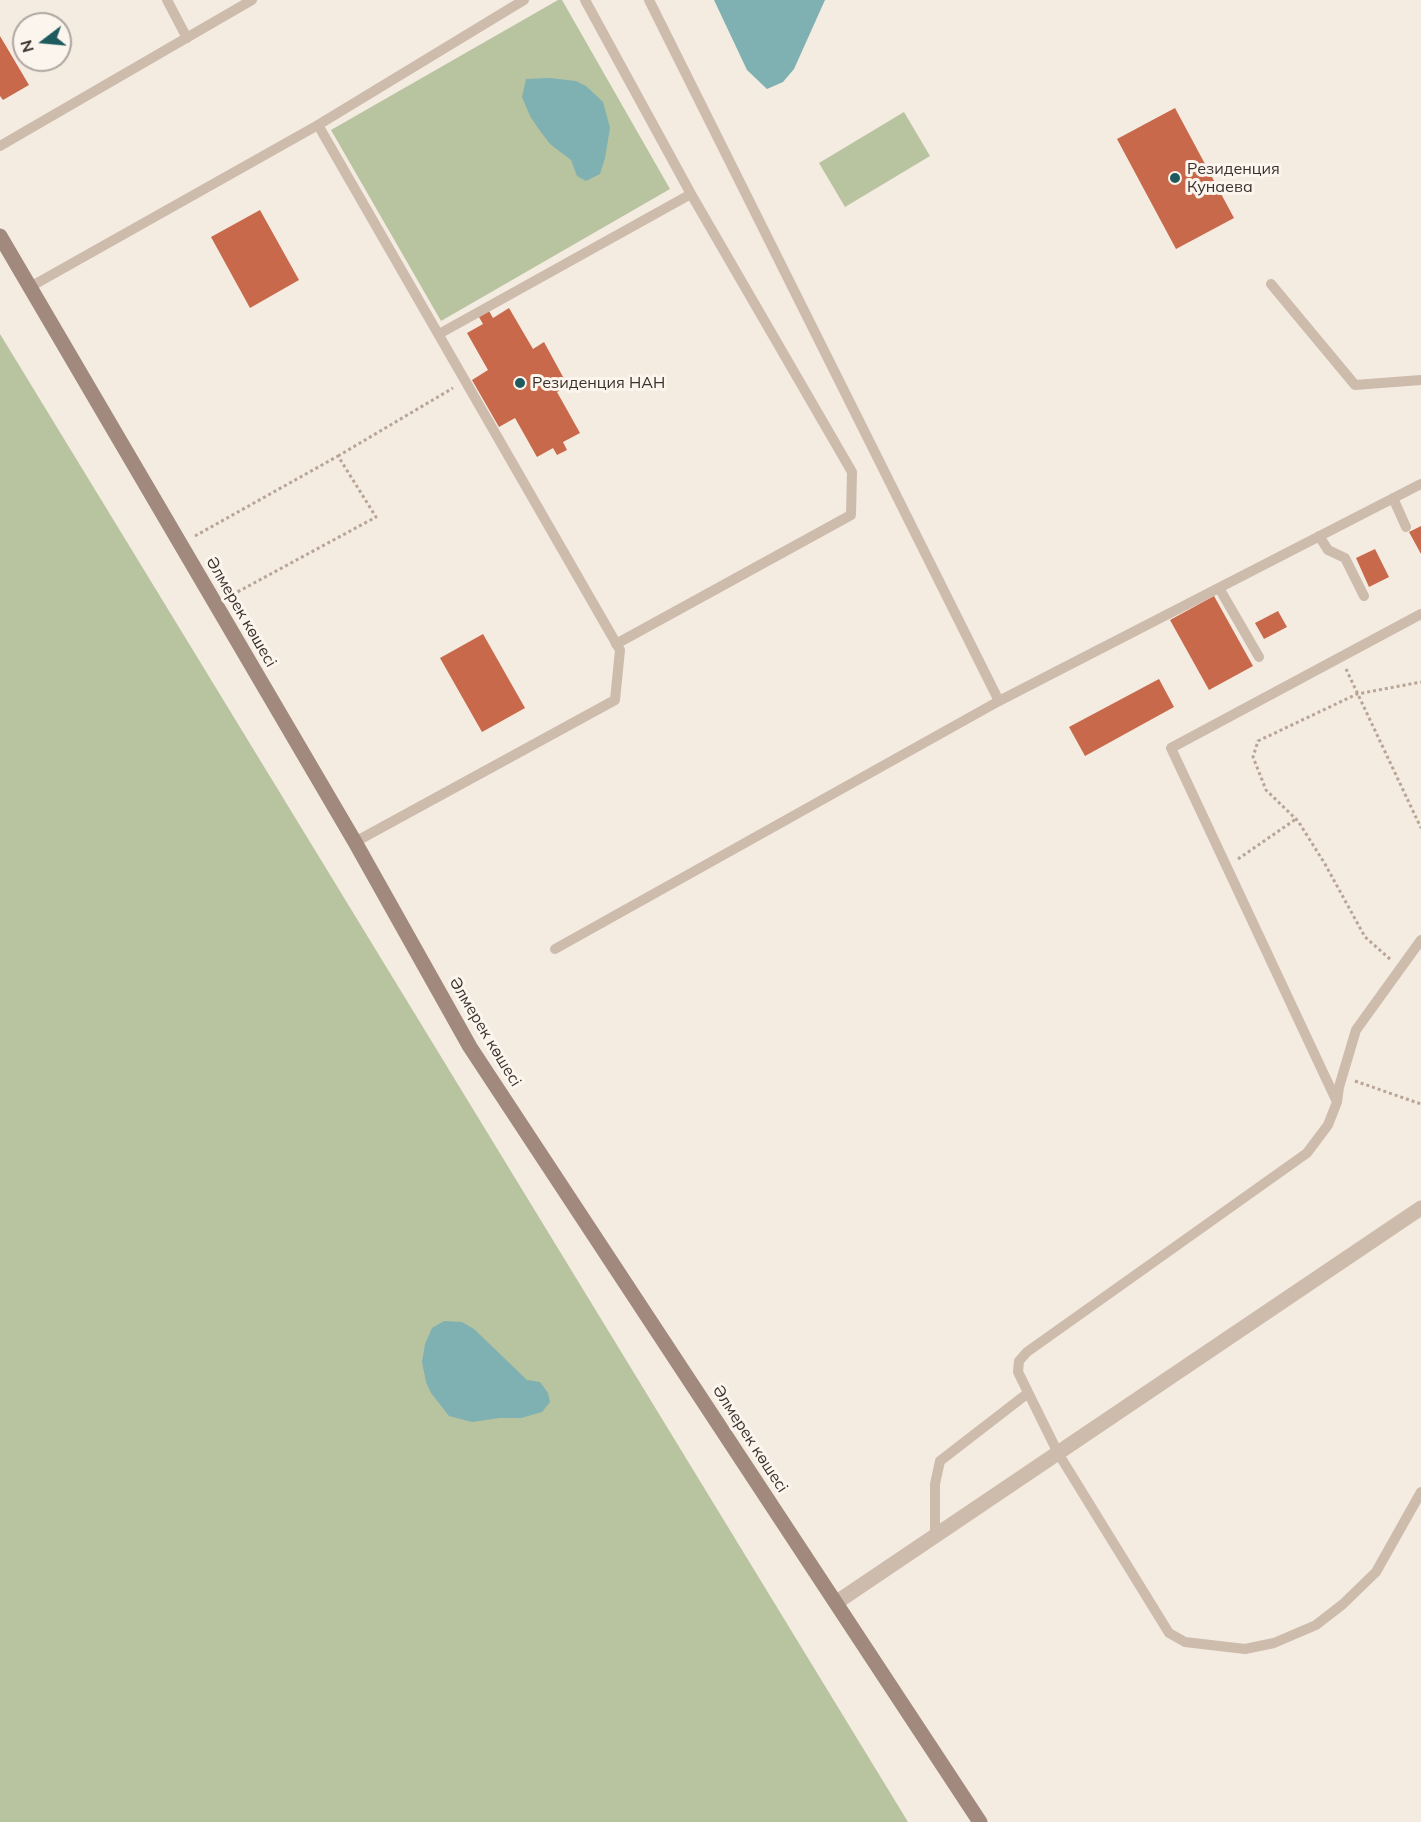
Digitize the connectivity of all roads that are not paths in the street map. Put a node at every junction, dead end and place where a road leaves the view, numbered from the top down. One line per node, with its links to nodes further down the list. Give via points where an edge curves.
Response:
1 (167, 0): 6 (lane)
2 (252, 0): 6 (lane)
3 (524, 0): 7 (lane)
4 (585, 0): 9 (lane)
5 (649, 0): 24 (lane)
6 (187, 38): 8 (lane)
7 (318, 125): 12 (lane); 13 (lane)
8 (0, 146)
9 (691, 194): 13 (lane); 22 (lane, via 852,472 851,515)
10 (0, 236): 12 (street, Әлмерек көшесі)
11 (1271, 284): 14 (lane, via 1355,385)
12 (30, 287): 25 (street, Әлмерек көшесі)
13 (439, 334): 22 (lane)
14 (1421, 380)
15 (1421, 484): 16 (lane)
16 (1393, 498): 17 (lane); 18 (lane)
17 (1406, 527)
18 (1319, 536): 19 (lane); 20 (lane, via 1328,550 1345,558)
19 (1219, 588): 23 (lane); 24 (lane)
20 (1364, 596)
21 (1421, 614): 28 (lane, via 1171,748)
22 (616, 644): 25 (lane, via 620,650 615,700)
23 (1259, 657)
24 (999, 701): 27 (lane)
25 (355, 842): 34 (street, Әлмерек көшесі, via 470,1047)
26 (1421, 940): 28 (lane, via 1356,1030)
27 (555, 949)
28 (1337, 1102): 30 (lane, via 1328,1125 1308,1152 1027,1352 1019,1361 1018,1372)
29 (1421, 1208): 31 (street)
30 (1028, 1393): 31 (lane); 33 (lane, via 940,1461 935,1484)
31 (1058, 1453): 32 (lane, via 1169,1633 1185,1642 1245,1649 1274,1643 1316,1625 1343,1604 1376,1572); 33 (street)
32 (1421, 1492)
33 (935, 1536): 34 (street)
34 (837, 1602): 35 (street, Әлмерек көшесі)
35 (980, 1822)

